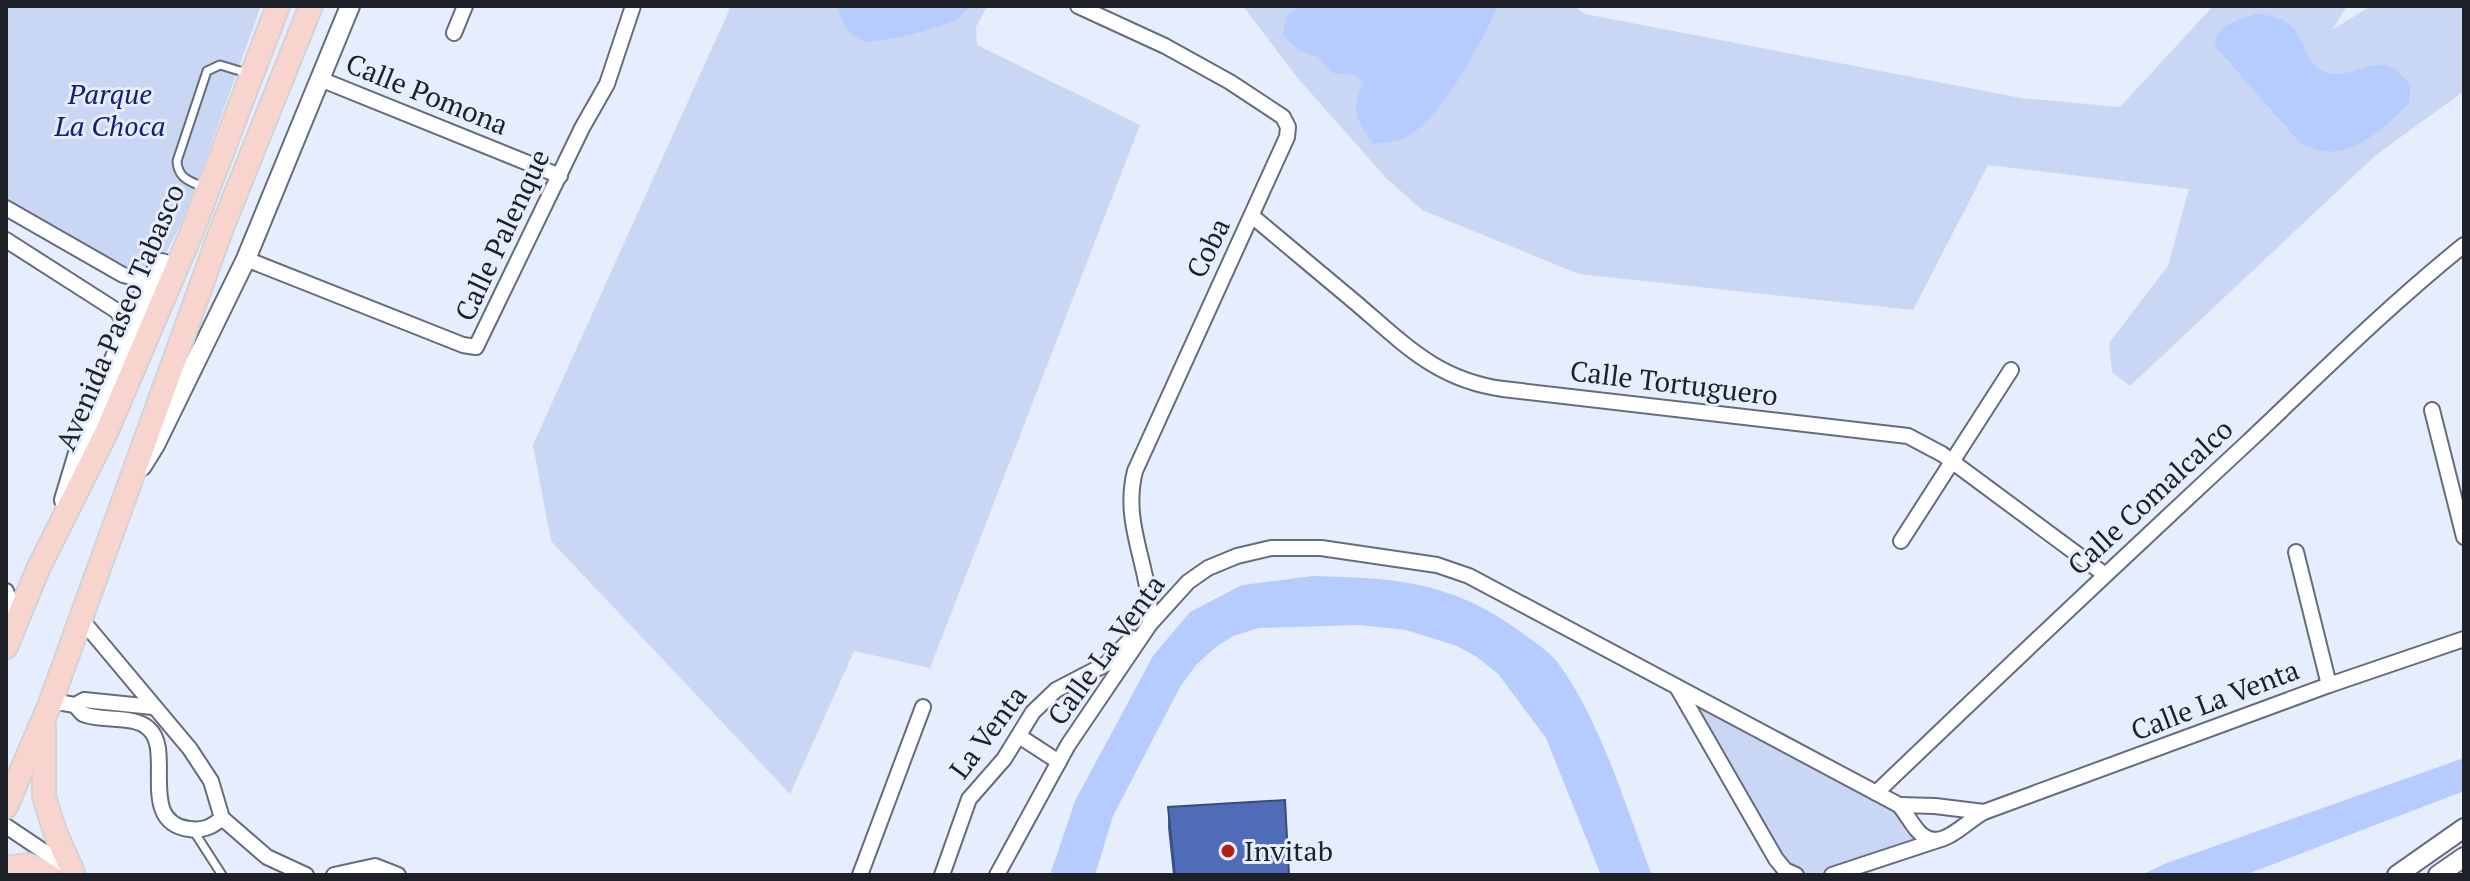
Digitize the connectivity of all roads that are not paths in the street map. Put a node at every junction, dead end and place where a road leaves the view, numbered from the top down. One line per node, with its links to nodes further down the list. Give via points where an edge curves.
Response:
1 (278, 6): 8 (main road, Avenida Paseo Tabasco)
2 (311, 6): 18 (main road)
3 (350, 6): 9 (street)
4 (465, 6): 7 (street)
5 (633, 6): 10 (street, Calle Palenque, via 607,84)
6 (1078, 6): 13 (street, Coba, via 1165,46 1283,117 1287,137)
7 (454, 33)
8 (252, 74): 11 (main road, Avenida Paseo Tabasco); 11 (lane, via 220,65 207,71 177,170 182,178)
9 (320, 79): 10 (street, Calle Pomona); 16 (street)
10 (560, 176): 16 (street, Calle Palenque, via 476,347)
11 (208, 189): 17 (main road, Avenida Paseo Tabasco)
12 (6, 208): 17 (street, via 123,275 136,278)
13 (1252, 216): 22 (street, Calle Tortuguero, via 1413,353 1470,383 1895,433 1917,439); 32 (street, Coba, via 1135,471 1131,520 1148,580)
14 (6, 240): 19 (street, via 117,311 124,322)
15 (2464, 245): 28 (street, Calle Comalcalco)
16 (246, 259): 23 (street)
17 (166, 271): 18 (main road); 19 (main road); 26 (main road, Avenida Paseo Tabasco, via 106,433)
18 (203, 283): 23 (main road)
19 (121, 346): 26 (main road, via 85,430)
20 (2011, 370): 22 (street)
21 (2432, 410): 24 (street)
22 (1952, 462): 25 (street); 28 (street, Calle Tortuguero)
23 (130, 485): 31 (main road)
24 (2464, 537)
25 (1901, 541)
26 (47, 552): 30 (main road, Avenida Paseo Tabasco)
27 (2296, 552): 35 (street)
28 (2104, 574): 43 (street, Calle Comalcalco)
29 (6, 591): 30 (street)
30 (18, 618): 34 (main road, Avenida Paseo Tabasco)
31 (81, 619): 38 (street); 40 (main road)
32 (1150, 624): 36 (street, Calle La Venta, via 1188,582 1226,560 1271,548 1321,548 1437,565 1469,576); 41 (street, La Venta, via 1139,626 1128,645 1106,664 1048,696); 42 (street, Calle La Venta)
33 (2464, 639): 35 (street, Calle La Venta)
34 (6, 647)
35 (2329, 685): 46 (street, Calle La Venta)
36 (1677, 687): 43 (street, Calle La Venta); 63 (street, via 1776,859)
37 (75, 705): 38 (street, via 84,700); 40 (street); 50 (street, via 83,714 149,728 156,739 158,792 165,816)
38 (153, 707): 47 (street, via 211,781)
39 (923, 707): 60 (street)
40 (48, 709): 45 (main road); 54 (main road, via 44,796)
41 (1019, 736): 42 (street); 61 (street, La Venta, via 969,799)
42 (1059, 762): 62 (street, Calle La Venta)
43 (1876, 793): 44 (street, Calle La Venta)
44 (1899, 805): 46 (street, Calle La Venta); 51 (street, Calle La Venta, via 1927,840)
45 (6, 807)
46 (1984, 812): 51 (street, Calle La Venta)
47 (222, 818): 50 (street, via 212,827); 57 (street, via 267,857)
48 (6, 826): 54 (street)
49 (2464, 828): 65 (street)
50 (193, 830): 56 (lane)
51 (1940, 840): 64 (street, Calle La Venta)
52 (2464, 857): 66 (street)
53 (6, 868): 55 (main road, via 27,865)
54 (74, 873)
55 (48, 875)
56 (222, 875)
57 (306, 875)
58 (334, 875): 59 (street, via 375,866)
59 (398, 875)
60 (860, 875)
61 (942, 875)
62 (997, 875)
63 (1796, 875)
64 (1832, 875)
65 (2397, 875)
66 (2438, 875)

